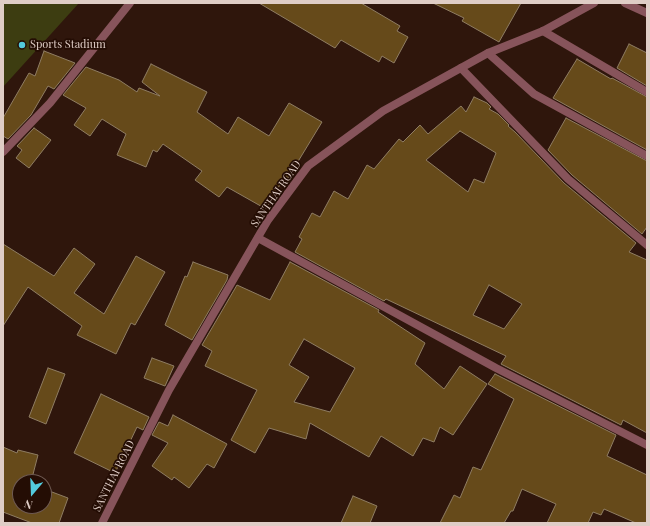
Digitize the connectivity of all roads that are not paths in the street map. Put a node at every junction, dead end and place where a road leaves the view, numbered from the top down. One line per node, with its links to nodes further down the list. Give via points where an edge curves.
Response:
1 (130, 3): 9 (street, via 50,103)
2 (594, 3): 5 (street, SANTHAI ROAD)
3 (625, 3): 4 (street)
4 (647, 13)
5 (543, 30): 6 (street, SANTHAI ROAD); 8 (street)
6 (488, 53): 7 (street, SANTHAI ROAD); 10 (street, via 534,94)
7 (461, 68): 11 (street, SANTHAI ROAD, via 383,112 308,166 268,220); 12 (street, via 568,179)
8 (647, 92)
9 (3, 152)
10 (647, 156)
11 (258, 238): 13 (street, via 496,368); 14 (street, SANTHAI ROAD, via 169,390)
12 (647, 245)
13 (647, 445)
14 (102, 523)

